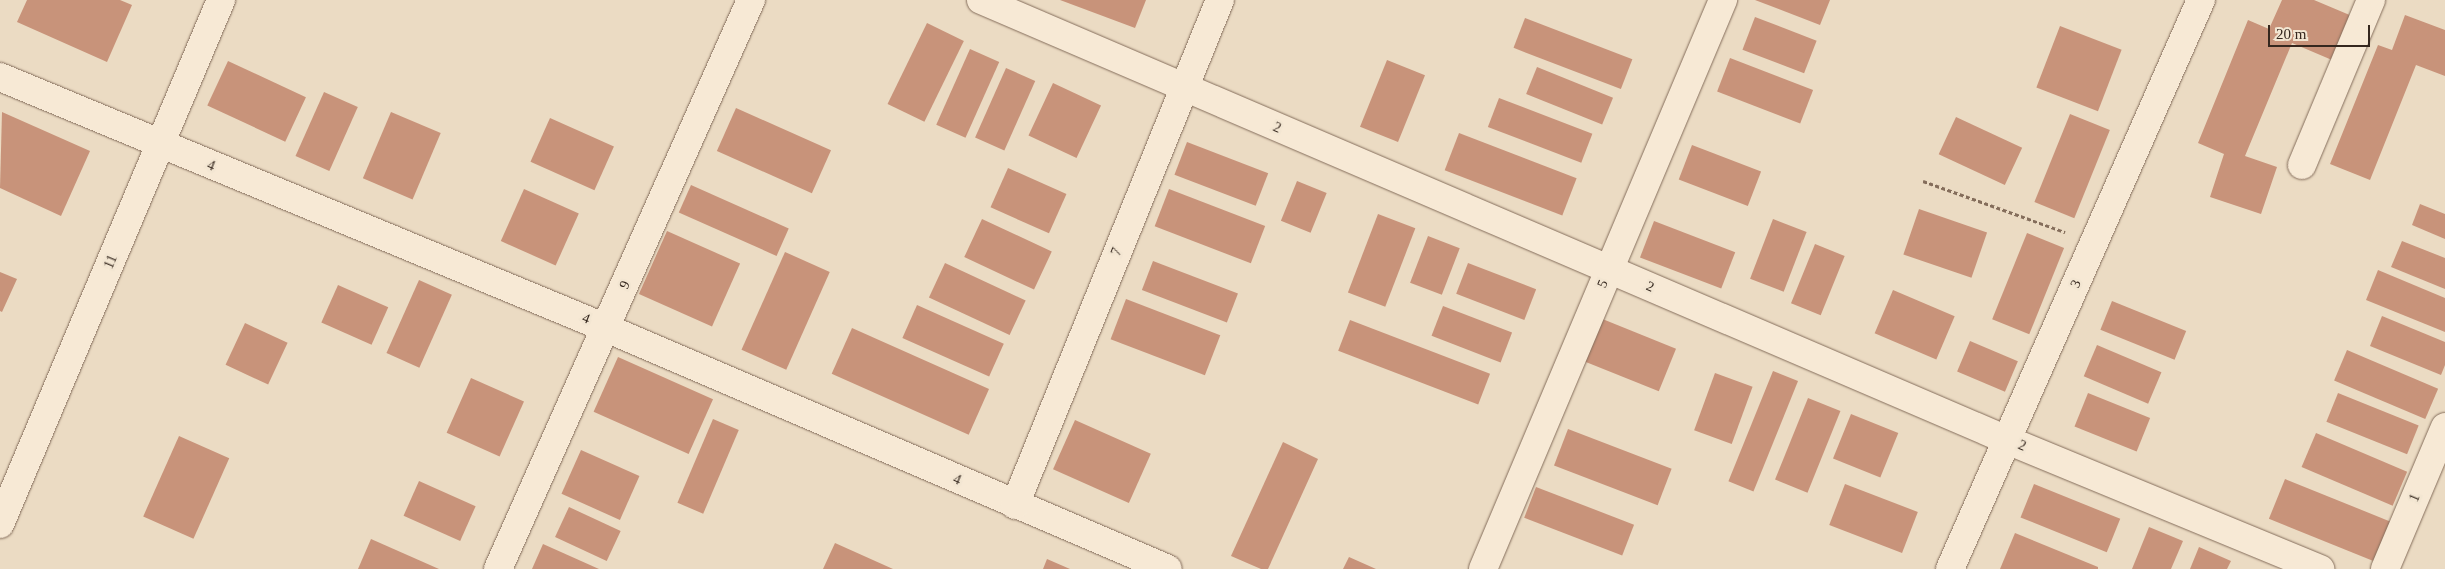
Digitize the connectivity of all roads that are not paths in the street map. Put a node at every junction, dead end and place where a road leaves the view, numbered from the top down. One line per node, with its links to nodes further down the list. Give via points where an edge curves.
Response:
1 (221, 0): 10 (street, 11)
2 (751, 0): 13 (street, 9)
3 (981, 0): 9 (street, 2)
4 (1220, 0): 9 (street, 7)
5 (1724, 0): 12 (street, 5)
6 (2202, 0): 15 (street, 3)
7 (2371, 0): 11 (street)
8 (0, 77): 10 (street, 4)
9 (1184, 89): 12 (street, 2); 16 (street, 7)
10 (160, 145): 13 (street, 4); 17 (street, 11)
11 (2302, 165)
12 (1609, 269): 15 (street, 2); 20 (street, 5)
13 (606, 328): 16 (street, 4); 18 (street, 9)
14 (2445, 427): 23 (street, 1)
15 (2007, 440): 21 (street, 3); 22 (street, 2)
16 (1015, 505): 19 (street, 4)
17 (0, 524)
18 (498, 569)
19 (1168, 569)
20 (1484, 569)
21 (1950, 569)
22 (2320, 569)
23 (2385, 569)

